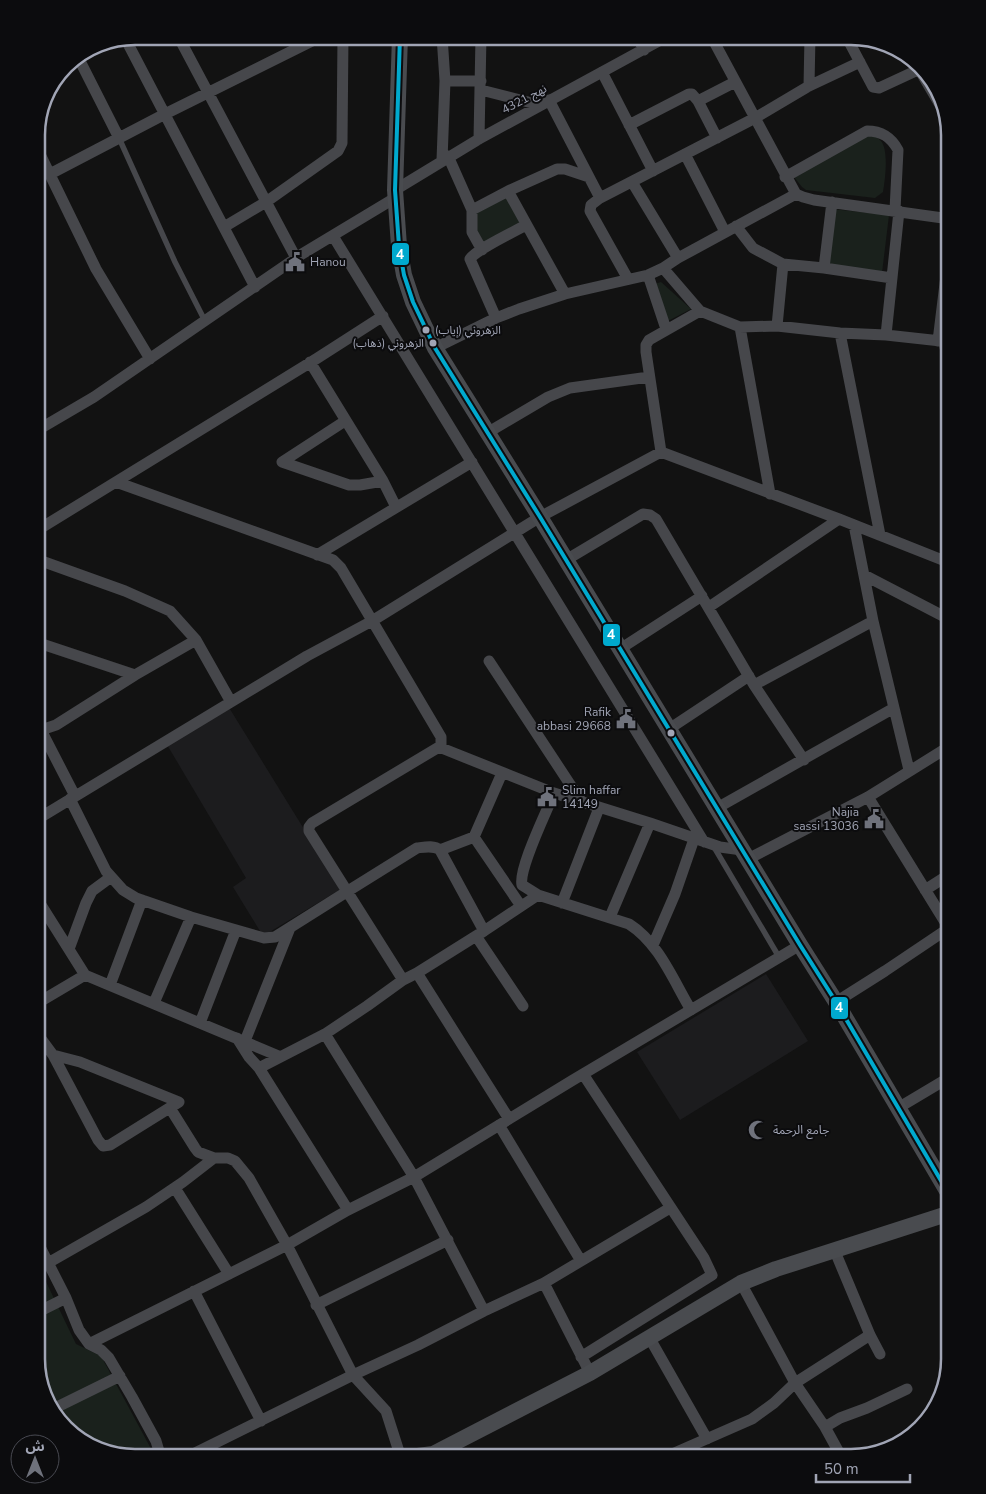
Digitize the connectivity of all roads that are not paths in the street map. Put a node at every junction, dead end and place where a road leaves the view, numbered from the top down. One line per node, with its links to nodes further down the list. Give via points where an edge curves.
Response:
1 (130, 45): 25 (street)
2 (183, 45): 22 (street)
3 (304, 45): 22 (street)
4 (342, 45): 43 (street, via 341,148)
5 (400, 45): 40 (main road)
6 (442, 45): 18 (street)
7 (481, 45): 20 (street)
8 (642, 45): 13 (street)
9 (653, 45): 13 (street, نهج 4321)
10 (716, 45): 19 (street)
11 (810, 45): 21 (street)
12 (851, 45): 14 (street)
13 (644, 50): 16 (street, نهج 4321)
14 (860, 62): 17 (street, via 873,87 877,88); 21 (street)
15 (81, 63): 28 (street)
16 (602, 72): 24 (street, نهج 4321); 27 (street)
17 (916, 73)
18 (444, 81): 20 (street); 32 (street)
19 (736, 82): 23 (street); 26 (street)
20 (481, 85): 24 (street); 29 (street)
21 (809, 86): 26 (street)
22 (208, 93): 25 (street); 43 (street)
23 (698, 101): 27 (street, via 689,94); 30 (street)
24 (545, 103): 29 (street, نهج 4321); 36 (street)
25 (165, 114): 28 (street); 50 (street)
26 (755, 118): 30 (street); 37 (street)
27 (629, 125): 34 (street)
28 (119, 138): 35 (street); 67 (lane)
29 (479, 138): 32 (street, نهج 4321)
30 (717, 138): 31 (street)
31 (685, 154): 34 (street); 51 (street)
32 (445, 158): 40 (street, نهج 4321); 45 (street)
33 (45, 164): 35 (street)
34 (653, 171): 38 (street)
35 (50, 174): 75 (street, via 96,269)
36 (589, 177): 39 (street, via 558,168); 42 (street)
37 (785, 177): 41 (street); 46 (street, via 867,131 876,131 886,135 898,150)
38 (632, 182): 42 (street); 55 (street)
39 (508, 191): 45 (street); 48 (street)
40 (395, 194): 52 (street, نهج 4321); 74 (main road, via 404,275)
41 (796, 194): 44 (street); 49 (street)
42 (600, 198): 60 (street, via 591,205 590,211)
43 (266, 202): 50 (street); 54 (street)
44 (832, 202): 46 (street); 58 (street)
45 (472, 210): 53 (street, via 472,232)
46 (897, 210): 47 (street); 61 (street)
47 (941, 217)
48 (526, 225): 53 (street); 63 (street)
49 (736, 226): 51 (street); 56 (street, via 753,248)
50 (224, 228): 62 (street)
51 (726, 232): 55 (street)
52 (334, 236): 54 (street, نهج 4321); 65 (street)
53 (482, 250): 66 (street, via 471,257 471,262)
54 (296, 258): 62 (street, نهج 4321)
55 (678, 258): 57 (street)
56 (783, 264): 58 (street); 68 (street)
57 (664, 268): 59 (street); 64 (street)
58 (824, 268): 61 (street)
59 (648, 275): 60 (street); 70 (street)
60 (628, 278): 63 (street)
61 (892, 278): 72 (street)
62 (255, 287): 67 (street, نهج 4321)
63 (566, 294): 66 (street)
64 (700, 311): 69 (street); 70 (street)
65 (382, 316): 76 (street); 82 (street)
66 (496, 318): 74 (street)
67 (205, 321): 75 (street, نهج 4321)
68 (777, 326): 69 (street); 71 (street)
69 (740, 327): 85 (street)
70 (666, 329): 77 (street, via 646,344)
71 (840, 333): 72 (street); 92 (street)
72 (886, 335): 73 (street)
73 (941, 342)
74 (435, 348): 80 (main road)
75 (150, 359): 79 (street, نهج 4321, via 94,398)
76 (310, 362): 78 (street); 84 (street)
77 (649, 377): 80 (street, via 570,388); 81 (street)
78 (345, 421): 83 (street); 83 (street, via 282,462 349,485)
79 (45, 426)
80 (488, 433): 87 (main road)
81 (661, 452): 85 (street); 87 (street)
82 (472, 462): 86 (street); 91 (street)
83 (382, 481): 86 (street)
84 (116, 482): 89 (street); 93 (street)
85 (770, 494): 88 (street)
86 (396, 508): 93 (street)
87 (540, 517): 91 (street); 95 (main road)
88 (839, 519): 90 (street); 99 (street)
89 (45, 525)
90 (854, 525): 92 (street); 97 (street)
91 (515, 532): 101 (street); 128 (street)
92 (880, 535): 94 (street)
93 (317, 555): 101 (street, via 337,562)
94 (941, 559)
95 (566, 560): 98 (street, via 647,514 656,519); 105 (main road)
96 (45, 562): 103 (street, via 170,611)
97 (864, 575): 100 (street); 102 (street)
98 (702, 596): 99 (street); 105 (street)
99 (708, 607): 108 (street)
100 (941, 615)
101 (372, 621): 109 (street); 114 (street, via 441,737)
102 (873, 621): 108 (street); 110 (street)
103 (196, 640): 107 (street); 109 (street)
104 (45, 645): 107 (street)
105 (620, 649): 112 (main road)
106 (489, 660): 122 (street)
107 (135, 675): 111 (street, via 56,726)
108 (752, 680): 112 (street); 116 (street)
109 (231, 702): 121 (street)
110 (894, 708): 116 (street); 117 (street)
111 (45, 726)
112 (669, 729): 124 (main road)
113 (45, 740): 121 (street)
114 (439, 747): 118 (street); 134 (street, via 310,825 309,830)
115 (941, 751): 117 (street)
116 (804, 760): 124 (street)
117 (909, 770): 120 (street)
118 (502, 773): 119 (street); 127 (street)
119 (554, 794): 122 (street); 135 (street, via 522,878 522,885)
120 (868, 797): 130 (street); 133 (street)
121 (73, 798): 125 (street); 131 (street)
122 (581, 801): 123 (street)
123 (599, 808): 126 (street); 137 (street)
124 (717, 808): 130 (main road)
125 (45, 815)
126 (650, 823): 128 (street); 142 (street)
127 (474, 837): 129 (street); 138 (street)
128 (704, 842): 130 (street); 147 (street, via 675,894); 150 (lane)
129 (440, 850): 134 (street, via 436,847 418,848); 145 (street)
130 (745, 854): 148 (main road)
131 (111, 878): 136 (street, via 122,890); 149 (street, via 92,891)
132 (941, 880): 133 (street)
133 (925, 890): 140 (street)
134 (348, 891): 143 (street); 153 (street)
135 (538, 895): 137 (street); 138 (street)
136 (142, 900): 141 (street); 154 (street)
137 (562, 903): 142 (street)
138 (521, 906): 145 (street)
139 (45, 911): 149 (street)
140 (941, 916)
141 (191, 917): 144 (street); 157 (street)
142 (610, 917): 147 (street, via 640,931)
143 (290, 928): 144 (street, via 269,939); 162 (street)
144 (236, 930): 160 (street)
145 (480, 933): 151 (street); 158 (street)
146 (941, 934): 156 (street)
147 (654, 945): 159 (street)
148 (800, 945): 150 (street); 156 (main road)
149 (69, 949): 152 (street)
150 (779, 957): 159 (street)
151 (417, 973): 153 (street); 171 (street)
152 (85, 975): 154 (street); 155 (street)
153 (403, 980): 161 (street)
154 (110, 985): 157 (street)
155 (45, 999)
156 (836, 1002): 170 (main road)
157 (154, 1003): 160 (street)
158 (523, 1006)
159 (691, 1010): 167 (street)
160 (200, 1023): 162 (street)
161 (325, 1034): 165 (street); 173 (street)
162 (241, 1040): 165 (street); 166 (street)
163 (45, 1044): 164 (street)
164 (53, 1055): 169 (street, via 80,1062 179,1102); 169 (street, via 103,1146 110,1146)
165 (281, 1057): 166 (street)
166 (259, 1068): 177 (street)
167 (583, 1074): 171 (street); 176 (street)
168 (941, 1082): 170 (street)
169 (170, 1108): 172 (street, via 198,1152)
170 (898, 1108): 174 (main road)
171 (504, 1122): 173 (street); 183 (street)
172 (214, 1158): 175 (street); 180 (street, via 235,1161 249,1178)
173 (414, 1177): 177 (street); 179 (street)
174 (941, 1181)
175 (175, 1188): 184 (street); 185 (street)
176 (670, 1208): 183 (street); 186 (street)
177 (348, 1210): 180 (street)
178 (941, 1216): 181 (main road)
179 (448, 1240): 192 (street); 194 (street)
180 (287, 1245): 185 (street); 192 (street)
181 (834, 1250): 188 (main road); 195 (street)
182 (45, 1257): 184 (street)
183 (581, 1261): 187 (street)
184 (48, 1263): 191 (street)
185 (229, 1274): 189 (street)
186 (712, 1275): 190 (street); 199 (street)
187 (544, 1283): 194 (street); 199 (street)
188 (741, 1283): 190 (main road); 203 (street)
189 (194, 1291): 197 (street); 206 (street)
190 (722, 1293): 196 (main road)
191 (66, 1298): 193 (street); 197 (street, via 79,1330)
192 (316, 1305): 201 (street)
193 (45, 1308)
194 (484, 1311): 201 (street)
195 (870, 1335): 198 (street); 203 (street)
196 (649, 1337): 200 (main road); 208 (street)
197 (89, 1344): 202 (street, via 105,1354)
198 (880, 1354)
199 (581, 1357): 200 (street)
200 (590, 1373): 212 (main road)
201 (353, 1375): 206 (street); 211 (street, via 386,1411)
202 (120, 1376): 205 (street); 209 (street)
203 (795, 1384): 207 (street); 208 (street, via 758,1415)
204 (907, 1389): 207 (street)
205 (59, 1406)
206 (261, 1421): 210 (street)
207 (825, 1427): 214 (street)
208 (707, 1439): 213 (street)
209 (158, 1449)
210 (203, 1449)
211 (399, 1449)
212 (447, 1449)
213 (684, 1449)
214 (837, 1449)

